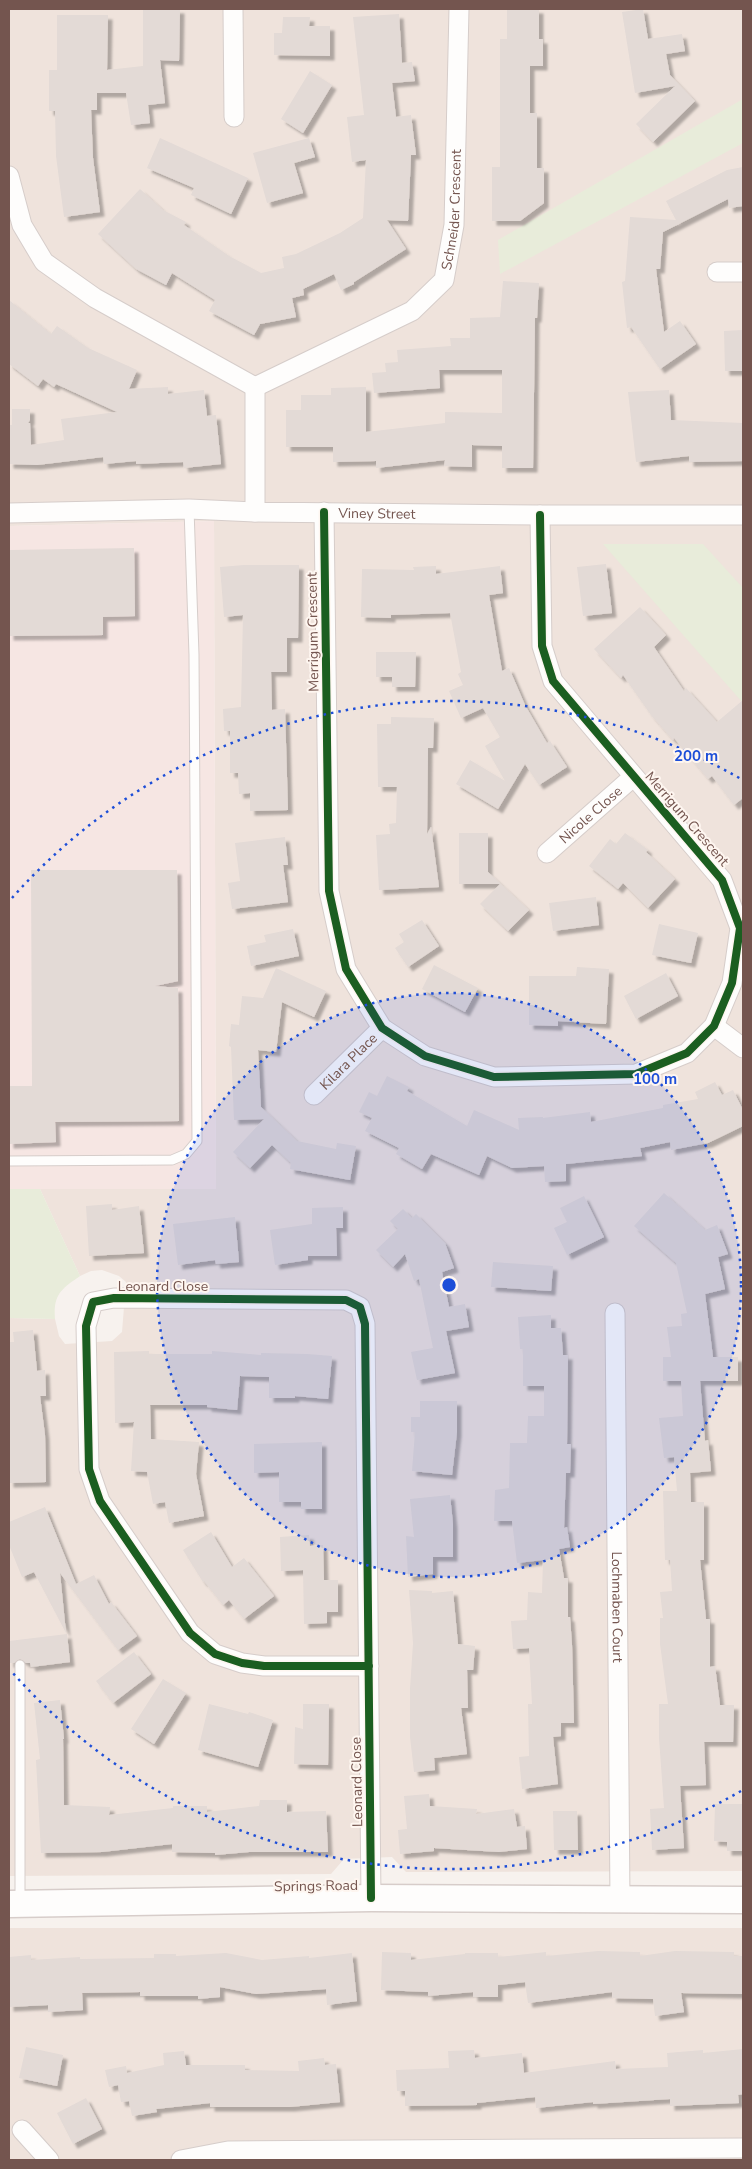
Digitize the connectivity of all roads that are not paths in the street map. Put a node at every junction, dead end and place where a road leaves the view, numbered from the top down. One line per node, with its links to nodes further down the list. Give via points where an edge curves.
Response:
1 (233, 9): 3 (street)
2 (459, 9): 7 (street, Schneider Crescent, via 454,225 444,280 412,311)
3 (234, 117)
4 (9, 176): 7 (street, via 22,225 44,262 95,298)
5 (717, 272): 6 (street)
6 (743, 272)
7 (255, 387): 9 (street)
8 (189, 509): 9 (street, Viney Street); 11 (street, Viney Street); 20 (lane, via 194,655 198,1141 186,1154 172,1160)
9 (255, 512): 10 (street, Viney Street)
10 (324, 512): 13 (street, Viney Street); 17 (street, Merrigum Crescent, via 329,891 346,969)
11 (9, 513)
12 (743, 514): 13 (street, Viney Street)
13 (540, 515): 14 (street, Merrigum Crescent, via 542,646 553,681)
14 (633, 778): 15 (street, Nicole Close); 16 (street, Merrigum Crescent, via 722,880 740,928 732,983)
15 (547, 853)
16 (714, 1026): 17 (street, Merrigum Crescent, via 687,1053 636,1074 494,1077 425,1056); 18 (street)
17 (382, 1028): 19 (street, Kilara Place)
18 (743, 1048)
19 (314, 1095)
20 (9, 1161)
21 (615, 1312): 25 (street, Lochmaben Court)
22 (20, 1665): 27 (lane)
23 (368, 1666): 23 (street, Leonard Close, via 364,1324 360,1307 346,1300 114,1298 93,1302 86,1326 89,1469 100,1501 190,1633 215,1654 242,1663); 24 (street, Leonard Close)
24 (371, 1898): 25 (main road, Springs Road); 27 (main road, Springs Road)
25 (620, 1900): 26 (main road, Springs Road)
26 (743, 1900)
27 (15, 1904)
28 (22, 2130): 32 (street)
29 (743, 2148): 30 (street)
30 (572, 2155): 31 (street)
31 (229, 2156): 33 (street)
32 (49, 2160)
33 (181, 2160)

